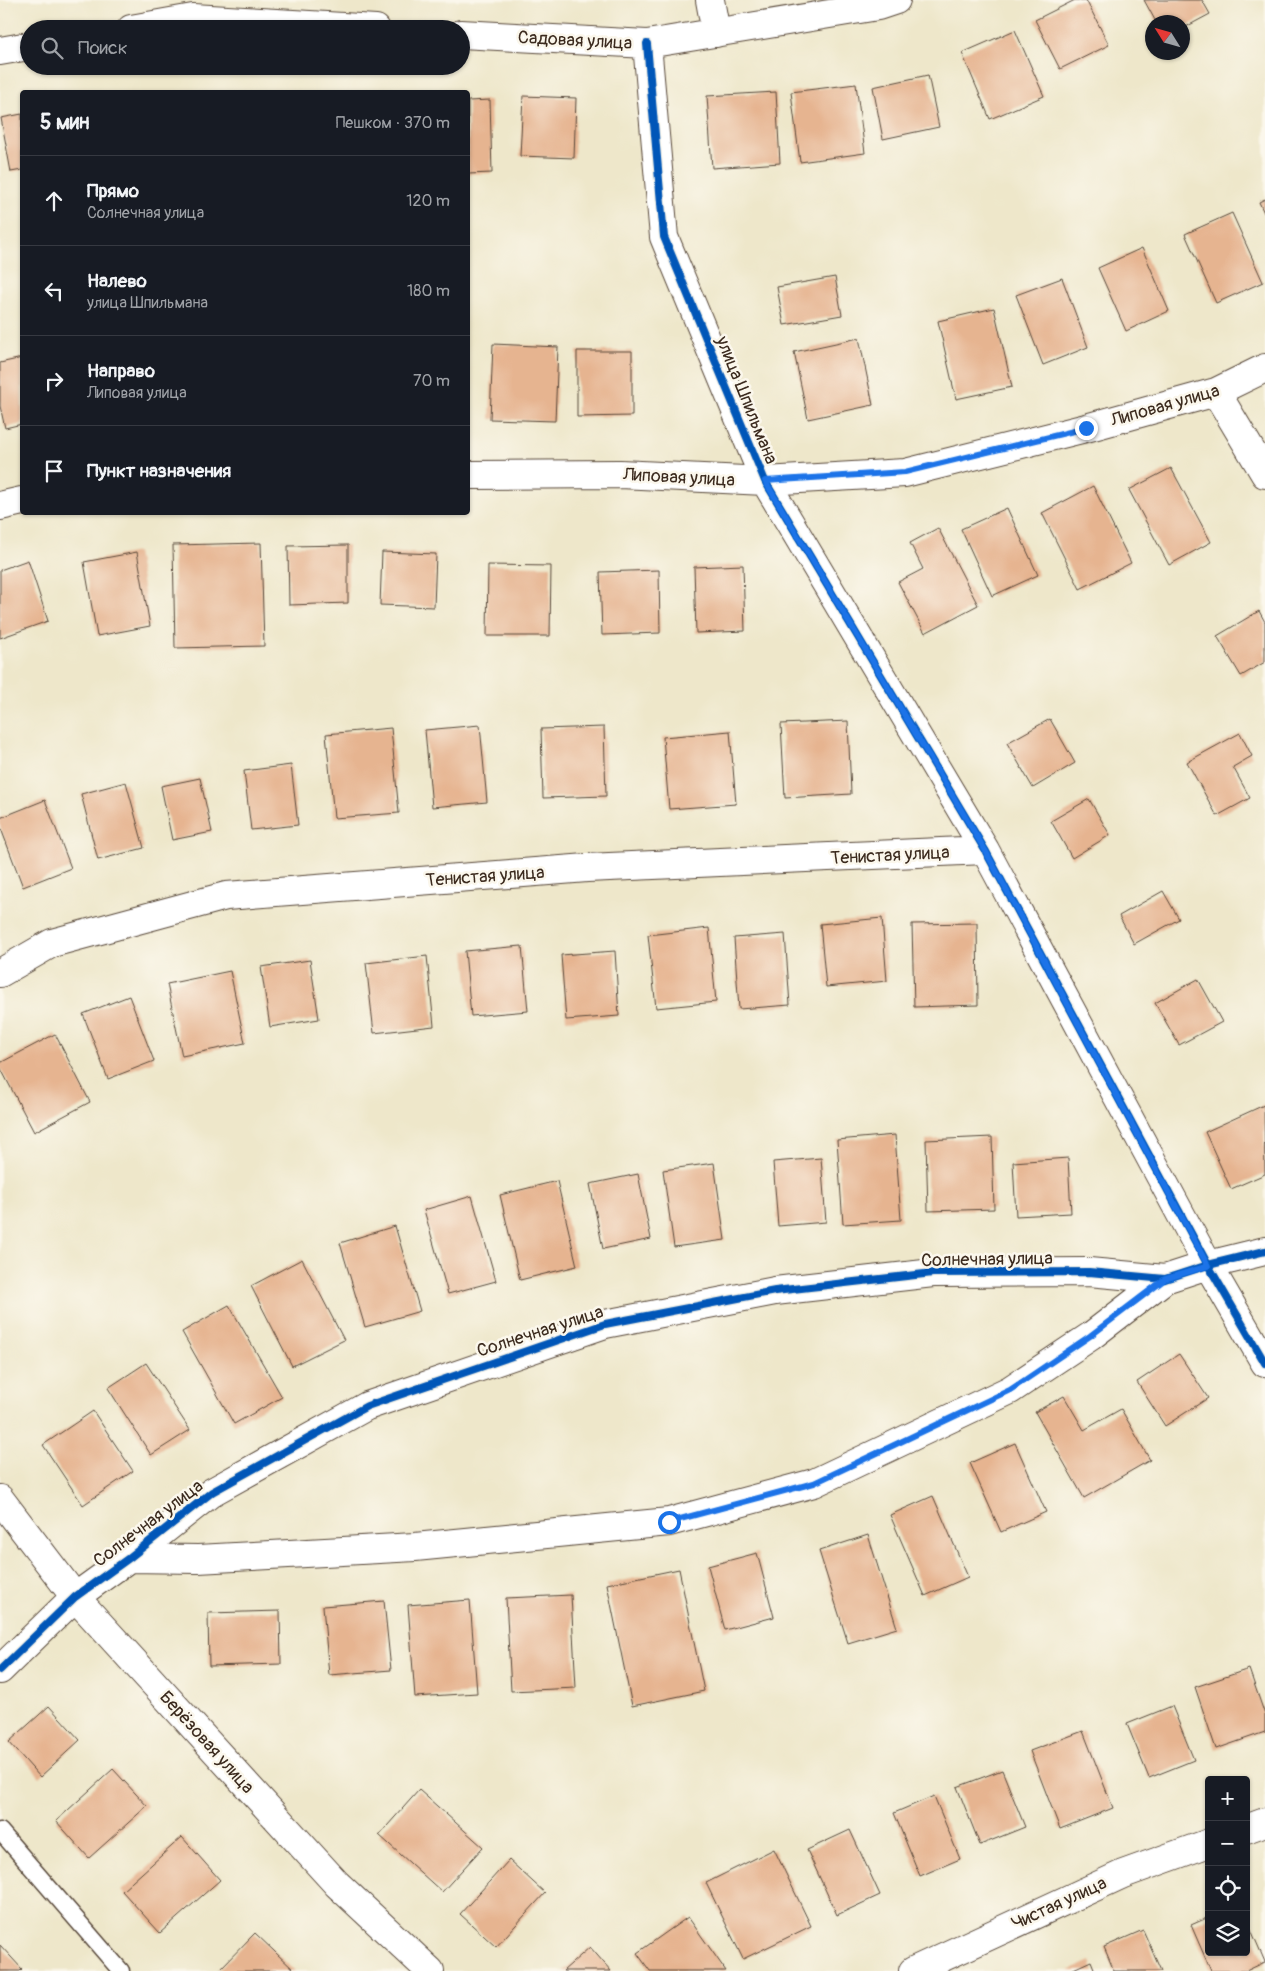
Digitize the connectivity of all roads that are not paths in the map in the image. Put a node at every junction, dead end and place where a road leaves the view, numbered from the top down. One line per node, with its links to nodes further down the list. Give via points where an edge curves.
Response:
1 (710, 0): 5 (street)
2 (896, 0): 5 (street, Садовая улица, via 878,6)
3 (182, 20): 4 (street)
4 (226, 20)
5 (716, 33): 7 (street, Садовая улица)
6 (470, 34): 7 (street, Садовая улица)
7 (647, 44): 14 (street, улица Шпильмана, via 664,238)
8 (20, 48): 9 (street)
9 (0, 51)
10 (1265, 368): 11 (street, Липовая улица)
11 (1216, 392): 12 (street); 14 (street, Липовая улица, via 905,472)
12 (1265, 474)
13 (470, 475): 14 (street, Липовая улица, via 620,474)
14 (765, 481): 17 (street, улица Шпильмана)
15 (20, 501): 16 (street)
16 (0, 506)
17 (985, 850): 18 (street, Тенистая улица, via 587,868 226,896 52,943); 20 (street, улица Шпильмана)
18 (0, 972)
19 (1265, 1251): 20 (street, Солнечная улица)
20 (1208, 1266): 21 (street, Солнечная улица); 22 (street, улица Шпильмана)
21 (1165, 1279): 24 (street, Солнечная улица, via 1090,1336 1010,1390 805,1486 669,1522 415,1547 198,1559); 24 (street, Солнечная улица, via 1089,1272 933,1273 775,1291 605,1324 367,1406 212,1492)
22 (1265, 1363)
23 (0, 1499): 25 (street, Берёзовая улица)
24 (129, 1558): 25 (street, Солнечная улица)
25 (75, 1597): 26 (street, Солнечная улица); 32 (street, Берёзовая улица, via 337,1884)
26 (0, 1670)
27 (1265, 1822): 28 (street)
28 (1250, 1828)
29 (0, 1830): 31 (lane)
30 (1205, 1844): 33 (street, Чистая улица, via 1123,1874)
31 (121, 1971)
32 (430, 1971)
33 (913, 1971)

